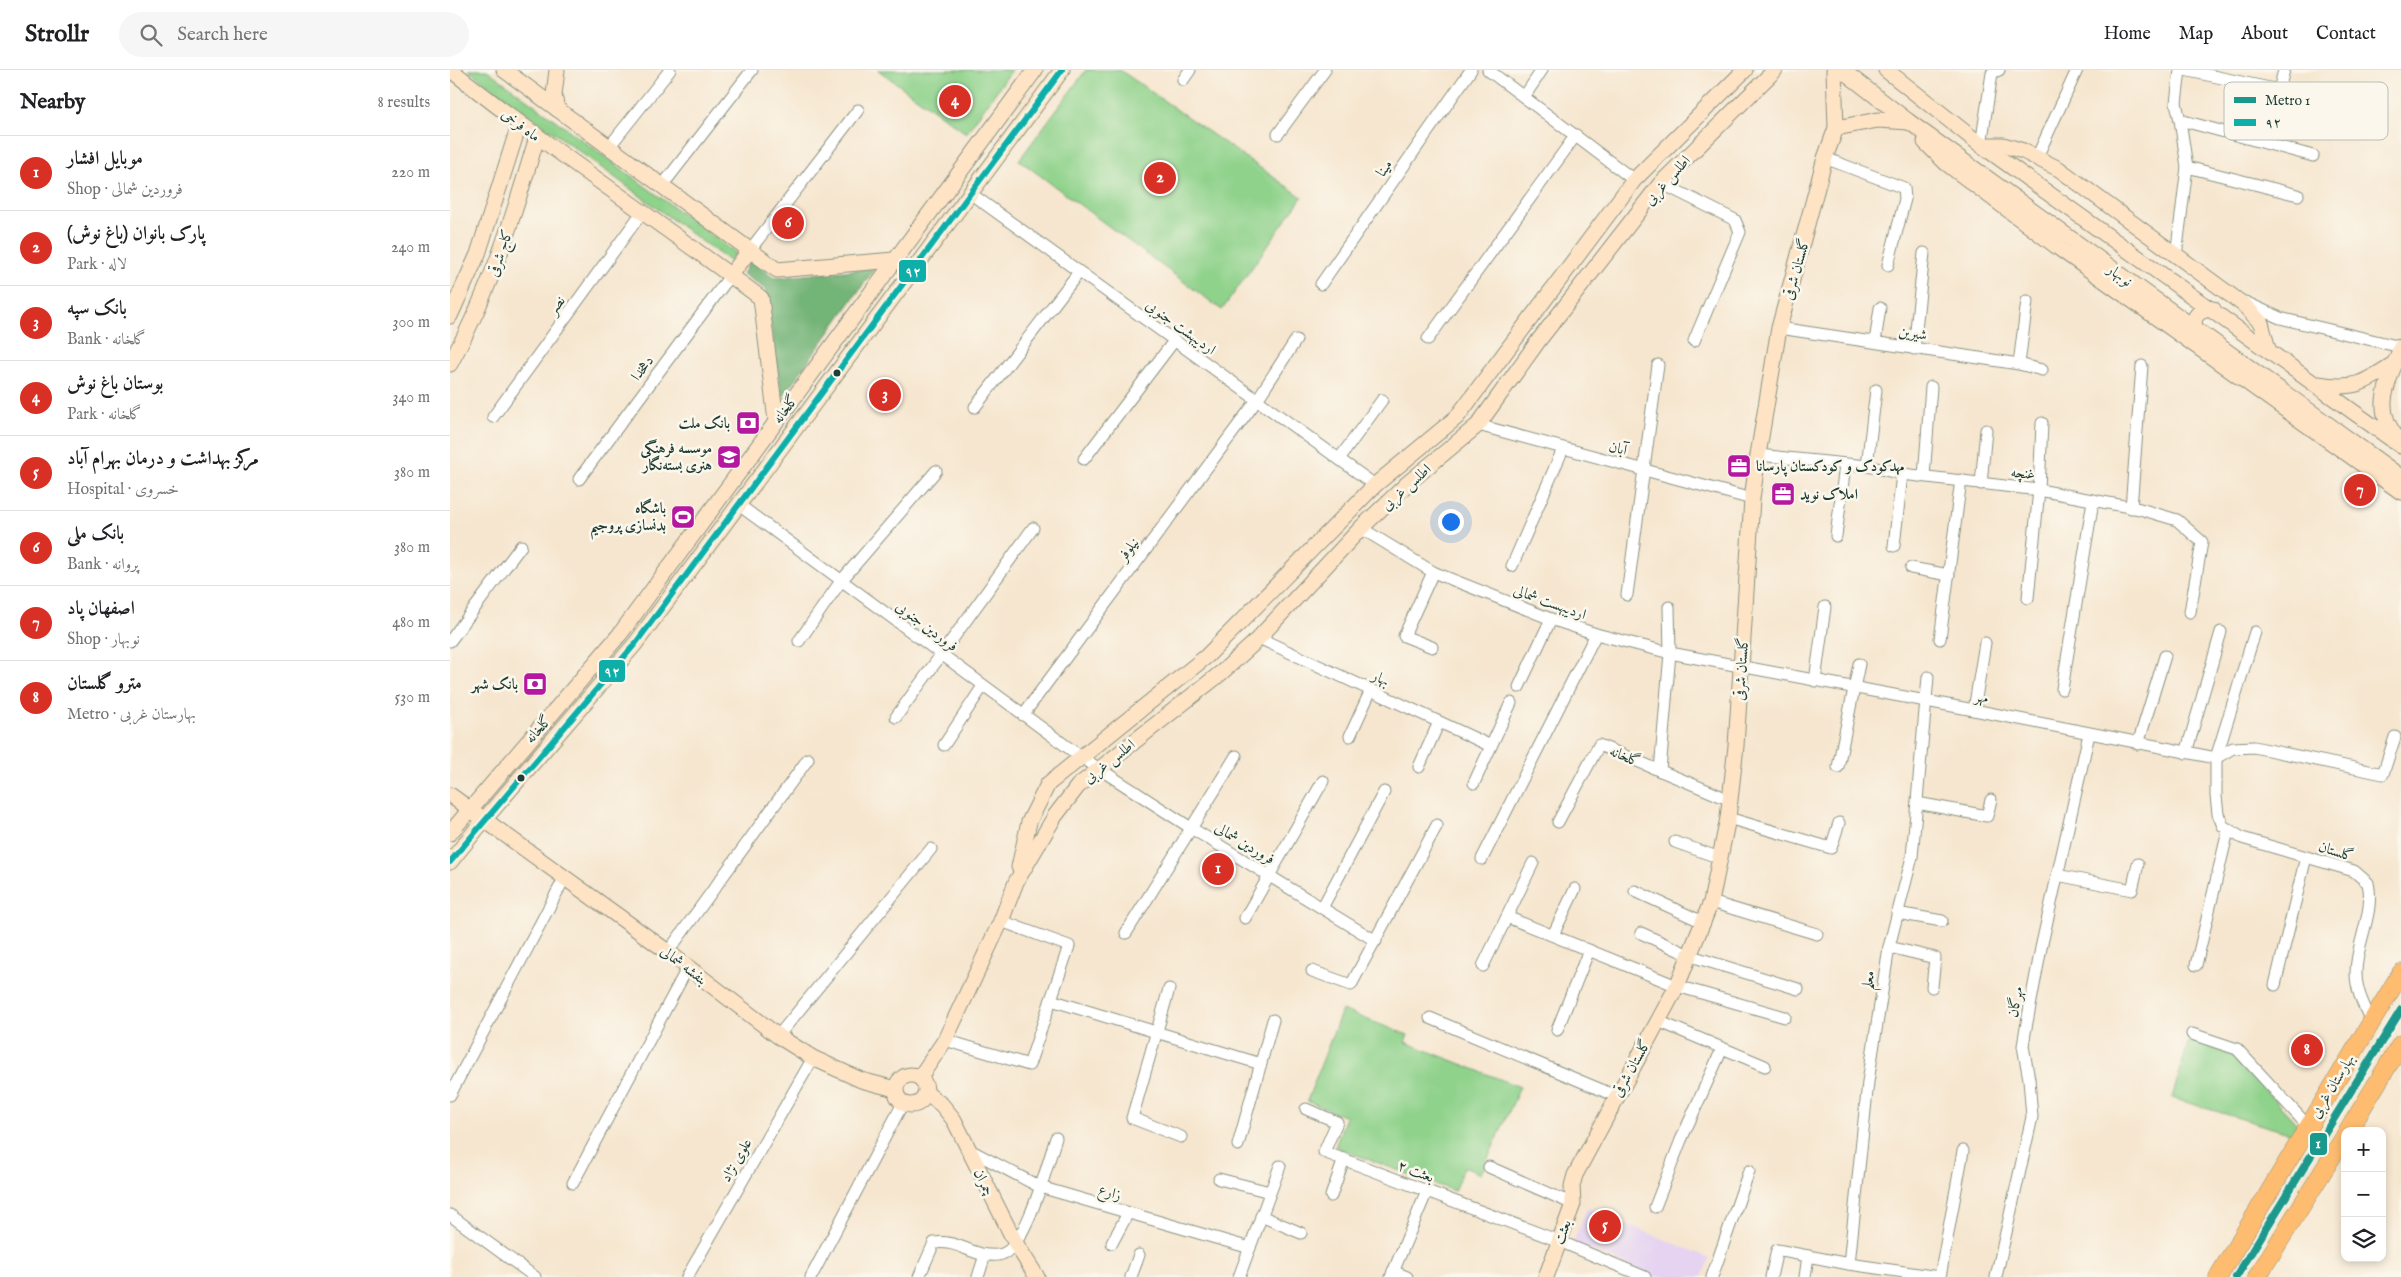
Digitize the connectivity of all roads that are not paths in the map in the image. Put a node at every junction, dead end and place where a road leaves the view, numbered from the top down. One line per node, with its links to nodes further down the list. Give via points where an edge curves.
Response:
1 (451, 70): 30 (street, ماه فرخی)
2 (505, 70): 26 (street)
3 (548, 70): 4 (street)
4 (556, 70): 26 (street, via 554,95)
5 (670, 70): 38 (street)
6 (752, 70): 45 (street)
7 (1035, 70): 52 (street, گلخانه)
8 (1062, 70): 46 (street, گلخانه)
9 (1190, 70): 23 (street)
10 (1325, 70): 33 (street)
11 (1471, 70): 56 (street, مینا)
12 (1488, 70): 25 (street)
13 (1542, 70): 25 (street)
14 (1745, 70): 43 (street, اطلس غربی)
15 (1775, 70): 44 (street, اطلس غربی)
16 (1834, 70): 31 (street, گلستان شرقی)
17 (1842, 70): 29 (street, نوبهار)
18 (1886, 70): 37 (street, نوبهار)
19 (1999, 70): 37 (street, via 1992,74)
20 (2077, 70): 40 (street)
21 (2180, 70): 28 (street, via 2176,103)
22 (2184, 70): 24 (street)
23 (1182, 80)
24 (2241, 82)
25 (1524, 97): 34 (street)
26 (557, 109): 38 (street)
27 (858, 110): 49 (street)
28 (2180, 120): 32 (street); 42 (street)
29 (1908, 121): 31 (street, via 1878,120); 63 (street, نوبهار); 83 (street, via 1946,163 2056,246)
30 (519, 125): 35 (street, ماه فرخی); 61 (street, کاج شرقی, via 478,254)
31 (1836, 128): 41 (street, گلستان شرقی)
32 (2224, 132)
33 (1278, 134)
34 (1576, 134): 43 (street); 64 (street)
35 (537, 137): 48 (street, ماه فرخی); 73 (street, کاج شرقی, via 497,267 471,327)
36 (2254, 140): 39 (street)
37 (1982, 145): 40 (street, via 2004,145); 60 (street, نوبهار)
38 (609, 147): 45 (street)
39 (2313, 156)
40 (2037, 157): 51 (street, via 2060,169)
41 (1825, 158): 53 (street, via 1904,188 1905,199); 62 (street, گلستان شرقی)
42 (2187, 167): 47 (street); 51 (street)
43 (1634, 180): 106 (street, اطلس غربی, via 1457,417)
44 (1661, 184): 67 (street, via 1735,220 1740,232); 88 (street, اطلس غربی, via 1539,340)
45 (662, 186): 49 (street)
46 (970, 193): 54 (street, اردیبهشت جنوبی); 111 (street, گلخانه)
47 (2298, 195)
48 (643, 211): 55 (street, ماه فرخی); 85 (street, نصر)
49 (750, 250): 52 (street, via 777,270); 55 (street)
50 (1924, 254): 70 (street)
51 (2176, 256): 57 (street)
52 (894, 260): 86 (street, گلخانه)
53 (1888, 265)
54 (1079, 272): 66 (street, اردیبهشت جنوبی); 84 (street)
55 (730, 276): 86 (street, ماه فرخی, via 760,298); 103 (street, دهخدا)
56 (1321, 284)
57 (2234, 298): 69 (street, via 2280,318); 71 (street, via 2261,323)
58 (2027, 301): 74 (street)
59 (1880, 308): 68 (street)
60 (2213, 309): 63 (street, via 2197,313 2193,320); 71 (street, نوبهار)
61 (450, 316)
62 (1779, 328): 68 (street, شیرین); 92 (street, گلستان شرقی)
63 (2194, 329): 83 (street, نوبهار)
64 (1428, 339)
65 (1296, 340): 81 (street, نیلوفر)
66 (1174, 341): 81 (street, اردیبهشت جنوبی); 93 (street)
67 (1694, 341)
68 (1874, 342): 70 (street, شیرین)
69 (2401, 347): 72 (street)
70 (1914, 349): 74 (street, شیرین)
71 (2268, 349): 78 (street, نوبهار)
72 (2395, 363): 78 (street, via 2367,381 2344,388); 90 (street, via 2386,385 2383,407 2387,426)
73 (450, 364)
74 (2019, 364): 77 (street, شیرین)
75 (1658, 365): 97 (street)
76 (2142, 366): 112 (street)
77 (2042, 370)
78 (2315, 383): 90 (street, نوبهار)
79 (1931, 387): 101 (street)
80 (1876, 390): 96 (street)
81 (1256, 400): 94 (street, اردیبهشت جنوبی); 153 (street, نیلوفر)
82 (1382, 400): 94 (street)
83 (2285, 401): 99 (street, نوبهار)
84 (975, 407)
85 (493, 417)
86 (776, 421): 178 (street, گلخانه, via 620,634)
87 (2042, 423): 107 (street)
88 (1478, 425): 91 (street, آبان); 114 (street, اطلس غربی, via 1408,483)
89 (1986, 430): 105 (street)
90 (2401, 444)
91 (1563, 449): 97 (street, آبان); 118 (street)
92 (1758, 455): 95 (street, غنچه); 109 (street, گلستان شرقی)
93 (1084, 459)
94 (1339, 460): 106 (street, اردیبهشت جنوبی)
95 (1846, 465): 96 (street, غنچه); 115 (street)
96 (1867, 466): 100 (street, غنچه)
97 (1643, 470): 109 (street, آبان); 123 (street)
98 (936, 471): 122 (street)
99 (2382, 471): 102 (street, نوبهار); 108 (street)
100 (1902, 474): 101 (street, غنچه); 117 (street)
101 (1924, 476): 104 (street, غنچه)
102 (2401, 477)
103 (579, 479)
104 (1961, 480): 105 (street, غنچه); 121 (street)
105 (1981, 484): 107 (street, غنچه)
106 (1375, 485): 164 (street, اطلس غربی, via 1207,656)
107 (2039, 490): 110 (street, غنچه); 124 (street)
108 (2401, 492)
109 (1752, 499): 142 (street, گلستان شرقی)
110 (2093, 502): 112 (street, غنچه); 148 (street)
111 (739, 505): 122 (street, فروردین جنوبی); 180 (street, گلخانه, via 635,644)
112 (2131, 508): 127 (street, غنچه, via 2177,520 2202,542)
113 (1033, 528): 138 (street)
114 (1361, 528): 120 (street, اردیبهست شمالی); 132 (street, اطلس غربی)
115 (1836, 536)
116 (521, 546): 134 (street)
117 (1894, 546)
118 (1512, 566)
119 (1912, 568): 121 (street)
120 (1433, 572): 128 (street, اردیبهست شمالی); 137 (street, via 1404,636)
121 (1949, 575): 133 (street)
122 (841, 581): 135 (street); 138 (street, فروردین جنوبی)
123 (1627, 595)
124 (2028, 598)
125 (1669, 607): 139 (street)
126 (1825, 607): 144 (street)
127 (2190, 612)
128 (1551, 619): 131 (street, اردیبهست شمالی); 146 (street)
129 (2221, 632): 162 (street)
130 (2255, 632): 165 (street)
131 (1596, 634): 139 (street, اردیبهست شمالی); 191 (street)
132 (1259, 638): 149 (street, بهار); 169 (street, اطلس غربی, via 1221,673)
133 (1940, 639)
134 (450, 641)
135 (799, 641)
136 (1985, 643): 152 (street)
137 (1432, 647)
138 (940, 654): 145 (street, فروردین جنوبی); 154 (street)
139 (1670, 654): 142 (street, اردیبهست شمالی); 170 (street)
140 (2165, 656): 159 (street)
141 (1859, 664): 147 (street)
142 (1742, 666): 144 (street, مهر); 175 (street, گلستان شرقی)
143 (1928, 677): 150 (street, معلم)
144 (1815, 680): 147 (street, مهر)
145 (983, 686): 153 (street, فروردین جنوبی); 160 (street)
146 (1519, 687)
147 (1854, 688): 150 (street, مهر); 168 (street)
148 (2062, 689)
149 (1371, 690): 155 (street, بهار); 157 (street)
150 (1925, 702): 152 (street, مهر); 177 (street, معلم)
151 (1511, 703): 161 (street)
152 (1974, 710): 156 (street, مهر)
153 (1023, 715): 164 (street, فروردین جنوبی)
154 (896, 717)
155 (1439, 722): 161 (street, بهار); 167 (street)
156 (2089, 734): 159 (street, مهر); 195 (street, مهرگان)
157 (1350, 736)
158 (2395, 737): 165 (street, via 2383,774 2254,747 2233,748)
159 (2138, 744): 162 (street, مهر)
160 (944, 745)
161 (1491, 746): 172 (street)
162 (2186, 753): 165 (street, مهر)
163 (1236, 756): 184 (street)
164 (1080, 757): 169 (street, فروردین جنوبی); 198 (street, اطلس غربی, via 1048,784 1029,822)
165 (2216, 758): 185 (street, via 2218,814)
166 (808, 759): 216 (street)
167 (1419, 767)
168 (1838, 767)
169 (1099, 770): 184 (street, فروردین شمالی); 198 (street, اطلس غربی, via 1078,786 1055,816)
170 (1660, 771): 175 (street, گلخانه); 181 (street, گلخانه, via 1600,745)
171 (1323, 781): 196 (street)
172 (1474, 783)
173 (1384, 792): 202 (street)
174 (450, 795): 178 (street, بنفشه شمالی)
175 (1730, 800): 179 (street, گلستان شرقی)
176 (1991, 800): 177 (street, via 1987,816)
177 (1917, 802): 203 (street, معلم, via 1912,857)
178 (468, 809): 180 (street, بنفشه شمالی); 186 (street, گلخانه)
179 (1728, 818): 182 (street, via 1832,848); 190 (street, گلستان شرقی)
180 (484, 820): 192 (street, گلخانه); 197 (street, بنفشه شمالی)
181 (1558, 822)
182 (1839, 823)
183 (1437, 825): 213 (street)
184 (1191, 828): 196 (street, فروردین شمالی); 209 (street)
185 (2228, 831): 189 (street, گلستان); 218 (street)
186 (450, 833)
187 (1674, 842): 190 (street)
188 (931, 849): 237 (street)
189 (2306, 857): 223 (street); 233 (street, گلستان, via 2354,871 2368,882 2372,898 2356,974 2359,996)
190 (1720, 858): 201 (street, گلستان شرقی)
191 (1482, 859)
192 (450, 862)
193 (1532, 863): 204 (street)
194 (2138, 864): 195 (street, via 2132,890)
195 (2057, 875): 301 (street, مهرگان, via 2023,1046 2032,1118)
196 (1270, 876): 202 (street, فروردین شمالی); 205 (street)
197 (566, 877): 216 (street, بنفشه شمالی); 247 (street)
198 (1016, 882): 206 (street, اطلس غربی)
199 (1575, 888): 212 (street)
200 (1635, 891): 208 (street)
201 (1712, 902): 208 (street, گلستان شرقی); 211 (street)
202 (1322, 908): 213 (street, فروردین شمالی)
203 (1896, 913): 207 (street); 214 (street, معلم)
204 (1507, 917): 212 (street); 219 (street)
205 (1245, 918)
206 (1001, 921): 228 (street, via 1069,946); 238 (street, اطلس غربی)
207 (1942, 921)
208 (1704, 923): 217 (street, گلستان شرقی)
209 (1126, 933)
210 (1641, 933): 217 (street)
211 (1817, 934)
212 (1553, 935): 215 (street)
213 (1376, 940): 221 (street, via 1351,985)
214 (1889, 947): 225 (street, via 1935,958); 283 (street, معلم, via 1868,1082)
215 (1590, 950): 224 (street); 234 (street)
216 (668, 952): 220 (street, بنفشه شمالی)
217 (1691, 956): 224 (street, گلستان شرقی); 227 (street)
218 (2196, 965)
219 (1483, 966)
220 (688, 967): 237 (street, بنفشه شمالی); 264 (street)
221 (1312, 971)
222 (2401, 973): 233 (main road, بهارستان غربی)
223 (2275, 985)
224 (1677, 986): 229 (street); 232 (street, گلستان شرقی)
225 (1932, 986)
226 (1169, 989): 235 (street)
227 (1798, 989)
228 (1051, 1000): 235 (street); 238 (street, via 1029,1065)
229 (1784, 1017)
230 (1430, 1018): 248 (street)
231 (1273, 1020): 242 (street)
232 (1658, 1021): 240 (street); 248 (street, گلستان شرقی)
233 (2371, 1021): 251 (main road, بهارستان غربی)
234 (1557, 1030)
235 (1156, 1032): 242 (street); 253 (street, via 1132,1118)
236 (2192, 1034): 251 (street, via 2237,1049)
237 (778, 1036): 241 (street, بنفشه شمالی)
238 (945, 1040): 244 (street, اطلس غربی)
239 (2401, 1044): 252 (main road)
240 (1722, 1050): 243 (street); 271 (street)
241 (813, 1058): 245 (street, بنفشه شمالی, via 861,1080); 287 (street, علوی نژاد)
242 (1261, 1064): 256 (street)
243 (1765, 1066)
244 (920, 1077): 245 (street, via 907,1075 899,1080); 246 (street)
245 (895, 1089): 249 (street)
246 (926, 1093): 249 (street, via 917,1104); 257 (street, چمران, via 954,1120)
247 (450, 1095)
248 (1616, 1096): 265 (street, گلستان شرقی, via 1587,1148)
249 (904, 1104): 288 (street)
250 (1306, 1109): 259 (street, بعثت ۲, via 1337,1122 1324,1152)
251 (2308, 1126): 302 (main road, بهارستان غربی)
252 (2350, 1127)
253 (1181, 1137)
254 (1056, 1138): 266 (street)
255 (2341, 1142): 303 (main road)
256 (1238, 1145)
257 (968, 1149): 266 (street, زارع); 278 (street, چمران)
258 (1963, 1151): 300 (street)
259 (1344, 1159): 267 (street, بعثت ۲); 269 (street)
260 (1280, 1166): 268 (street)
261 (1489, 1167): 270 (street)
262 (1749, 1171): 297 (street)
263 (1219, 1178): 268 (street)
264 (573, 1183)
265 (1572, 1186): 270 (street, بعثت)
266 (1040, 1187): 272 (street, زارع); 278 (street, via 1031,1216)
267 (1427, 1191): 276 (street, بعثت ۲); 284 (street)
268 (1270, 1192): 274 (street)
269 (1331, 1196)
270 (1573, 1204): 276 (street, بعثت)
271 (1655, 1207)
272 (1128, 1213): 277 (street); 279 (street, زارع)
273 (450, 1215): 286 (street)
274 (1261, 1216): 275 (street); 279 (street)
275 (1301, 1233)
276 (1559, 1241): 295 (street, بعثت); 296 (street, بعثت ۲)
277 (1112, 1242)
278 (1016, 1244): 280 (street, via 1003,1254); 291 (street, چمران)
279 (1250, 1248): 293 (street)
280 (985, 1255): 289 (street, via 947,1241 934,1243); 290 (street)
281 (1139, 1255): 292 (street)
282 (1808, 1256): 283 (street); 298 (street, via 1777,1250); 299 (street)
283 (1849, 1264): 285 (street)
284 (1392, 1274): 294 (street)
285 (1907, 1275): 300 (street)
286 (535, 1277)
287 (687, 1277)
288 (812, 1277)
289 (919, 1277)
290 (978, 1277)
291 (1037, 1277)
292 (1131, 1277)
293 (1239, 1277)
294 (1408, 1277)
295 (1546, 1277)
296 (1644, 1277)
297 (1712, 1277)
298 (1771, 1277)
299 (1805, 1277)
300 (1939, 1277)
301 (1996, 1277)
302 (2218, 1277)
303 (2257, 1277)

